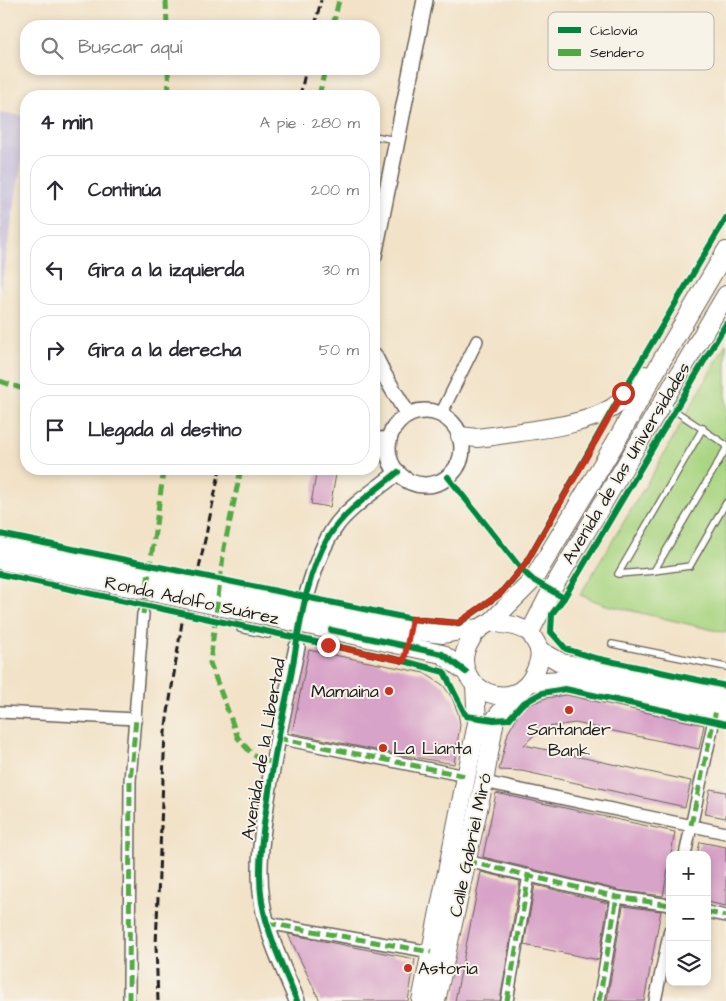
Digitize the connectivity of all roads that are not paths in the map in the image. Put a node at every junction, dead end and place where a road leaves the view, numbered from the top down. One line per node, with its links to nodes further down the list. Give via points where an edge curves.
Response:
1 (425, 0): 3 (main road)
2 (380, 137): 3 (lane)
3 (398, 141): 4 (main road)
4 (380, 227)
5 (726, 251): 8 (main road, Avenida de las Universidades)
6 (726, 295): 10 (main road, Avenida de las Universidades)
7 (477, 341): 11 (street)
8 (662, 360): 14 (main road, via 614,407 594,418 493,436); 28 (main road, Avenida de las Universidades, via 533,580)
9 (380, 368): 12 (main road)
10 (662, 402): 13 (lane); 30 (main road, Avenida de las Universidades)
11 (441, 414): 12 (main road, via 430,411); 14 (main road, via 456,427)
12 (408, 415): 16 (main road, via 393,430)
13 (702, 428): 17 (lane); 23 (lane, via 618,574)
14 (460, 436): 19 (main road, via 461,459 448,477 436,483 422,484 409,481)
15 (380, 438): 16 (street)
16 (390, 439): 19 (main road, via 389,451)
17 (726, 445)
18 (726, 449): 23 (lane)
19 (398, 472): 25 (main road, via 339,523 320,553)
20 (726, 503): 23 (lane, via 690,566)
21 (0, 546): 24 (main road, Ronda Adolfo Suárez)
22 (0, 560): 24 (main road, Ronda Adolfo Suárez)
23 (654, 572)
24 (126, 579): 27 (main road, Ronda Adolfo Suárez, bridge)
25 (308, 591)
26 (144, 614): 41 (street)
27 (333, 622): 28 (main road, Ronda Adolfo Suárez, via 443,634); 36 (main road, Ronda Adolfo Suárez, via 442,654)
28 (485, 625): 30 (main road, via 515,626); 36 (main road, via 471,638 464,655)
29 (240, 630): 31 (lane)
30 (530, 632): 34 (main road)
31 (268, 635)
32 (612, 644): 35 (lane)
33 (297, 647): 42 (main road, Avenida de la Libertad)
34 (539, 650): 37 (main road); 39 (main road, via 562,663)
35 (726, 667)
36 (470, 679): 38 (main road, via 492,694); 43 (main road, Calle Gabriel Miró, via 477,723)
37 (531, 682): 38 (main road); 39 (main road, via 581,682)
38 (515, 694): 44 (main road, Calle Gabriel Miró, via 494,719)
39 (723, 707): 45 (street)
40 (0, 712): 41 (street)
41 (136, 720): 57 (street, via 130,781)
42 (278, 738): 43 (street); 54 (main road, Avenida de la Libertad, via 260,846 260,883)
43 (466, 776): 56 (main road, Calle Gabriel Miró)
44 (484, 782): 45 (street); 48 (main road, Calle Gabriel Miró)
45 (691, 826): 46 (street); 47 (street)
46 (726, 833)
47 (686, 851)
48 (467, 861): 49 (street); 60 (main road, Calle Gabriel Miró)
49 (529, 875): 50 (street); 61 (street)
50 (617, 897): 51 (street); 62 (street)
51 (666, 904)
52 (711, 913): 53 (street)
53 (726, 916)
54 (267, 923): 56 (street); 58 (main road, Avenida de la Libertad)
55 (668, 941): 63 (street)
56 (431, 952): 59 (main road, Calle Gabriel Miró)
57 (129, 1001)
58 (298, 1001)
59 (421, 1001)
60 (436, 1001)
61 (507, 1001)
62 (599, 1001)
63 (655, 1001)

